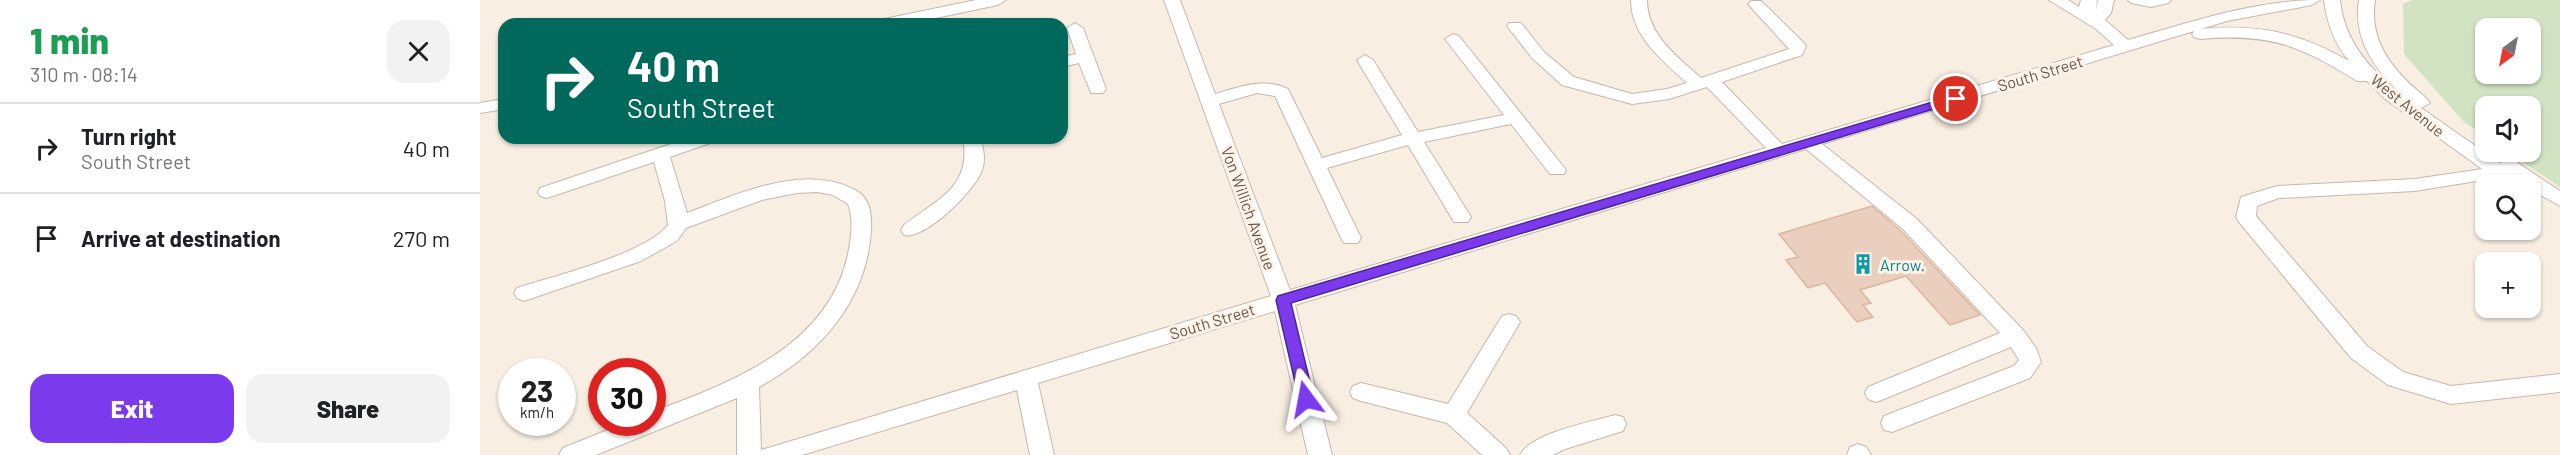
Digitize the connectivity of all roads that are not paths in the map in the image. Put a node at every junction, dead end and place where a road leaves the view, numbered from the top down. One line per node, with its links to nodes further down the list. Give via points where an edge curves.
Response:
1 (998, 0): 14 (street)
2 (1172, 0): 27 (street, Von Willich Avenue)
3 (1639, 0): 24 (street, via 1643,25 1659,45)
4 (2057, 0): 15 (street)
5 (2089, 0): 15 (street, via 2088,12)
6 (2106, 0): 15 (street)
7 (2136, 0): 8 (street)
8 (2163, 0)
9 (2313, 0): 19 (street, South Street, via 2267,6)
10 (2332, 0): 26 (street, West Avenue, via 2333,16 2344,44)
11 (2338, 0): 12 (street)
12 (2367, 2): 33 (street, West Avenue, via 2365,22 2369,39 2392,75 2431,112)
13 (1756, 4): 24 (street, via 1793,39 1798,49 1792,55)
14 (954, 17)
15 (2100, 24): 20 (street)
16 (1515, 26): 24 (street, via 1558,74 1591,89 1648,99)
17 (1074, 28): 21 (street)
18 (1453, 39): 30 (street)
19 (2148, 40): 20 (street, South Street); 26 (street, via 2236,29 2273,34 2326,54)
20 (2126, 47): 32 (street, South Street)
21 (1085, 57): 23 (street); 25 (street)
22 (1365, 60): 31 (street)
23 (1068, 61)
24 (1705, 83): 36 (street)
25 (1097, 89)
26 (2391, 94): 41 (street, West Avenue)
27 (1210, 102): 39 (street, via 1265,87 1279,90); 54 (street, Von Willich Avenue)
28 (498, 105): 29 (street)
29 (480, 108)
30 (1513, 118): 31 (street); 40 (street)
31 (1413, 138): 39 (street); 49 (street)
32 (1809, 142): 36 (street, South Street); 56 (street, via 1910,224)
33 (2475, 143)
34 (689, 144): 37 (street)
35 (973, 144): 51 (street, via 973,172 965,186)
36 (1779, 151): 54 (street, South Street)
37 (660, 154): 45 (street); 50 (street)
38 (2497, 162): 42 (street, West Avenue)
39 (1317, 165): 52 (street)
40 (1557, 171)
41 (2508, 174)
42 (2508, 174)
43 (2475, 179): 58 (street, via 2277,192 2248,202 2246,217 2359,352 2396,379 2451,395)
44 (2541, 191): 46 (street, West Avenue)
45 (547, 192)
46 (2560, 200)
47 (2541, 202): 48 (street)
48 (2560, 215)
49 (1461, 217)
50 (678, 224): 53 (street, via 670,237 651,249); 59 (street, via 773,191 805,185 843,191 858,204 858,258 841,302 826,322)
51 (911, 230)
52 (1351, 238)
53 (524, 293)
54 (1283, 300): 57 (street, South Street); 71 (street, Von Willich Avenue)
55 (1509, 322): 62 (street)
56 (2015, 336): 61 (street); 64 (street, via 2030,362 2022,372)
57 (1026, 378): 69 (street, South Street); 70 (street)
58 (2560, 383)
59 (748, 384): 63 (street); 68 (street)
60 (1361, 392): 62 (street)
61 (1876, 393)
62 (1454, 415): 72 (street)
63 (666, 417)
64 (1892, 423)
65 (1615, 424): 73 (street, via 1558,441)
66 (618, 436): 67 (street)
67 (571, 455)
68 (748, 455)
69 (770, 455)
70 (1042, 455)
71 (1320, 455)
72 (1498, 455)
73 (1532, 455)

